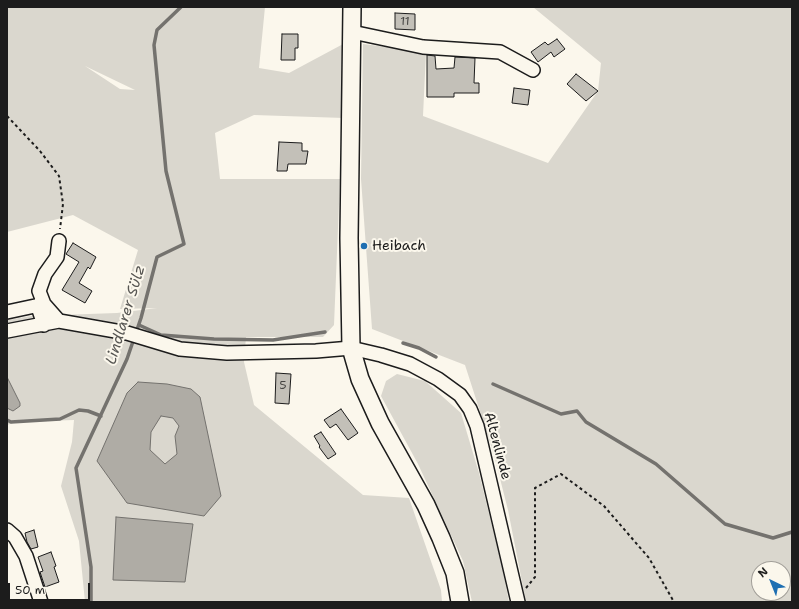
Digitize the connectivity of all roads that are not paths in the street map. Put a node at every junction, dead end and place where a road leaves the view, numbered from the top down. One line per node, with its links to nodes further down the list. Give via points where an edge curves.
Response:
1 (352, 7): 2 (main road)
2 (352, 38): 3 (street, via 423,47 500,52); 9 (main road, via 349,238)
3 (533, 70)
4 (59, 241): 6 (street, via 57,257 45,274 39,291 44,304)
5 (7, 312): 7 (street, via 35,306 40,310)
6 (60, 321): 7 (street); 9 (street, via 127,333 180,349 227,353)
7 (44, 325): 8 (street)
8 (7, 331)
9 (351, 348): 11 (street, Altenlinde, via 410,364 438,379 460,395 470,409 477,426); 13 (main road, via 360,379 374,410 442,538 454,573)
10 (7, 530): 12 (street, via 15,537 26,556)
11 (518, 600)
12 (41, 602)
13 (460, 602)

